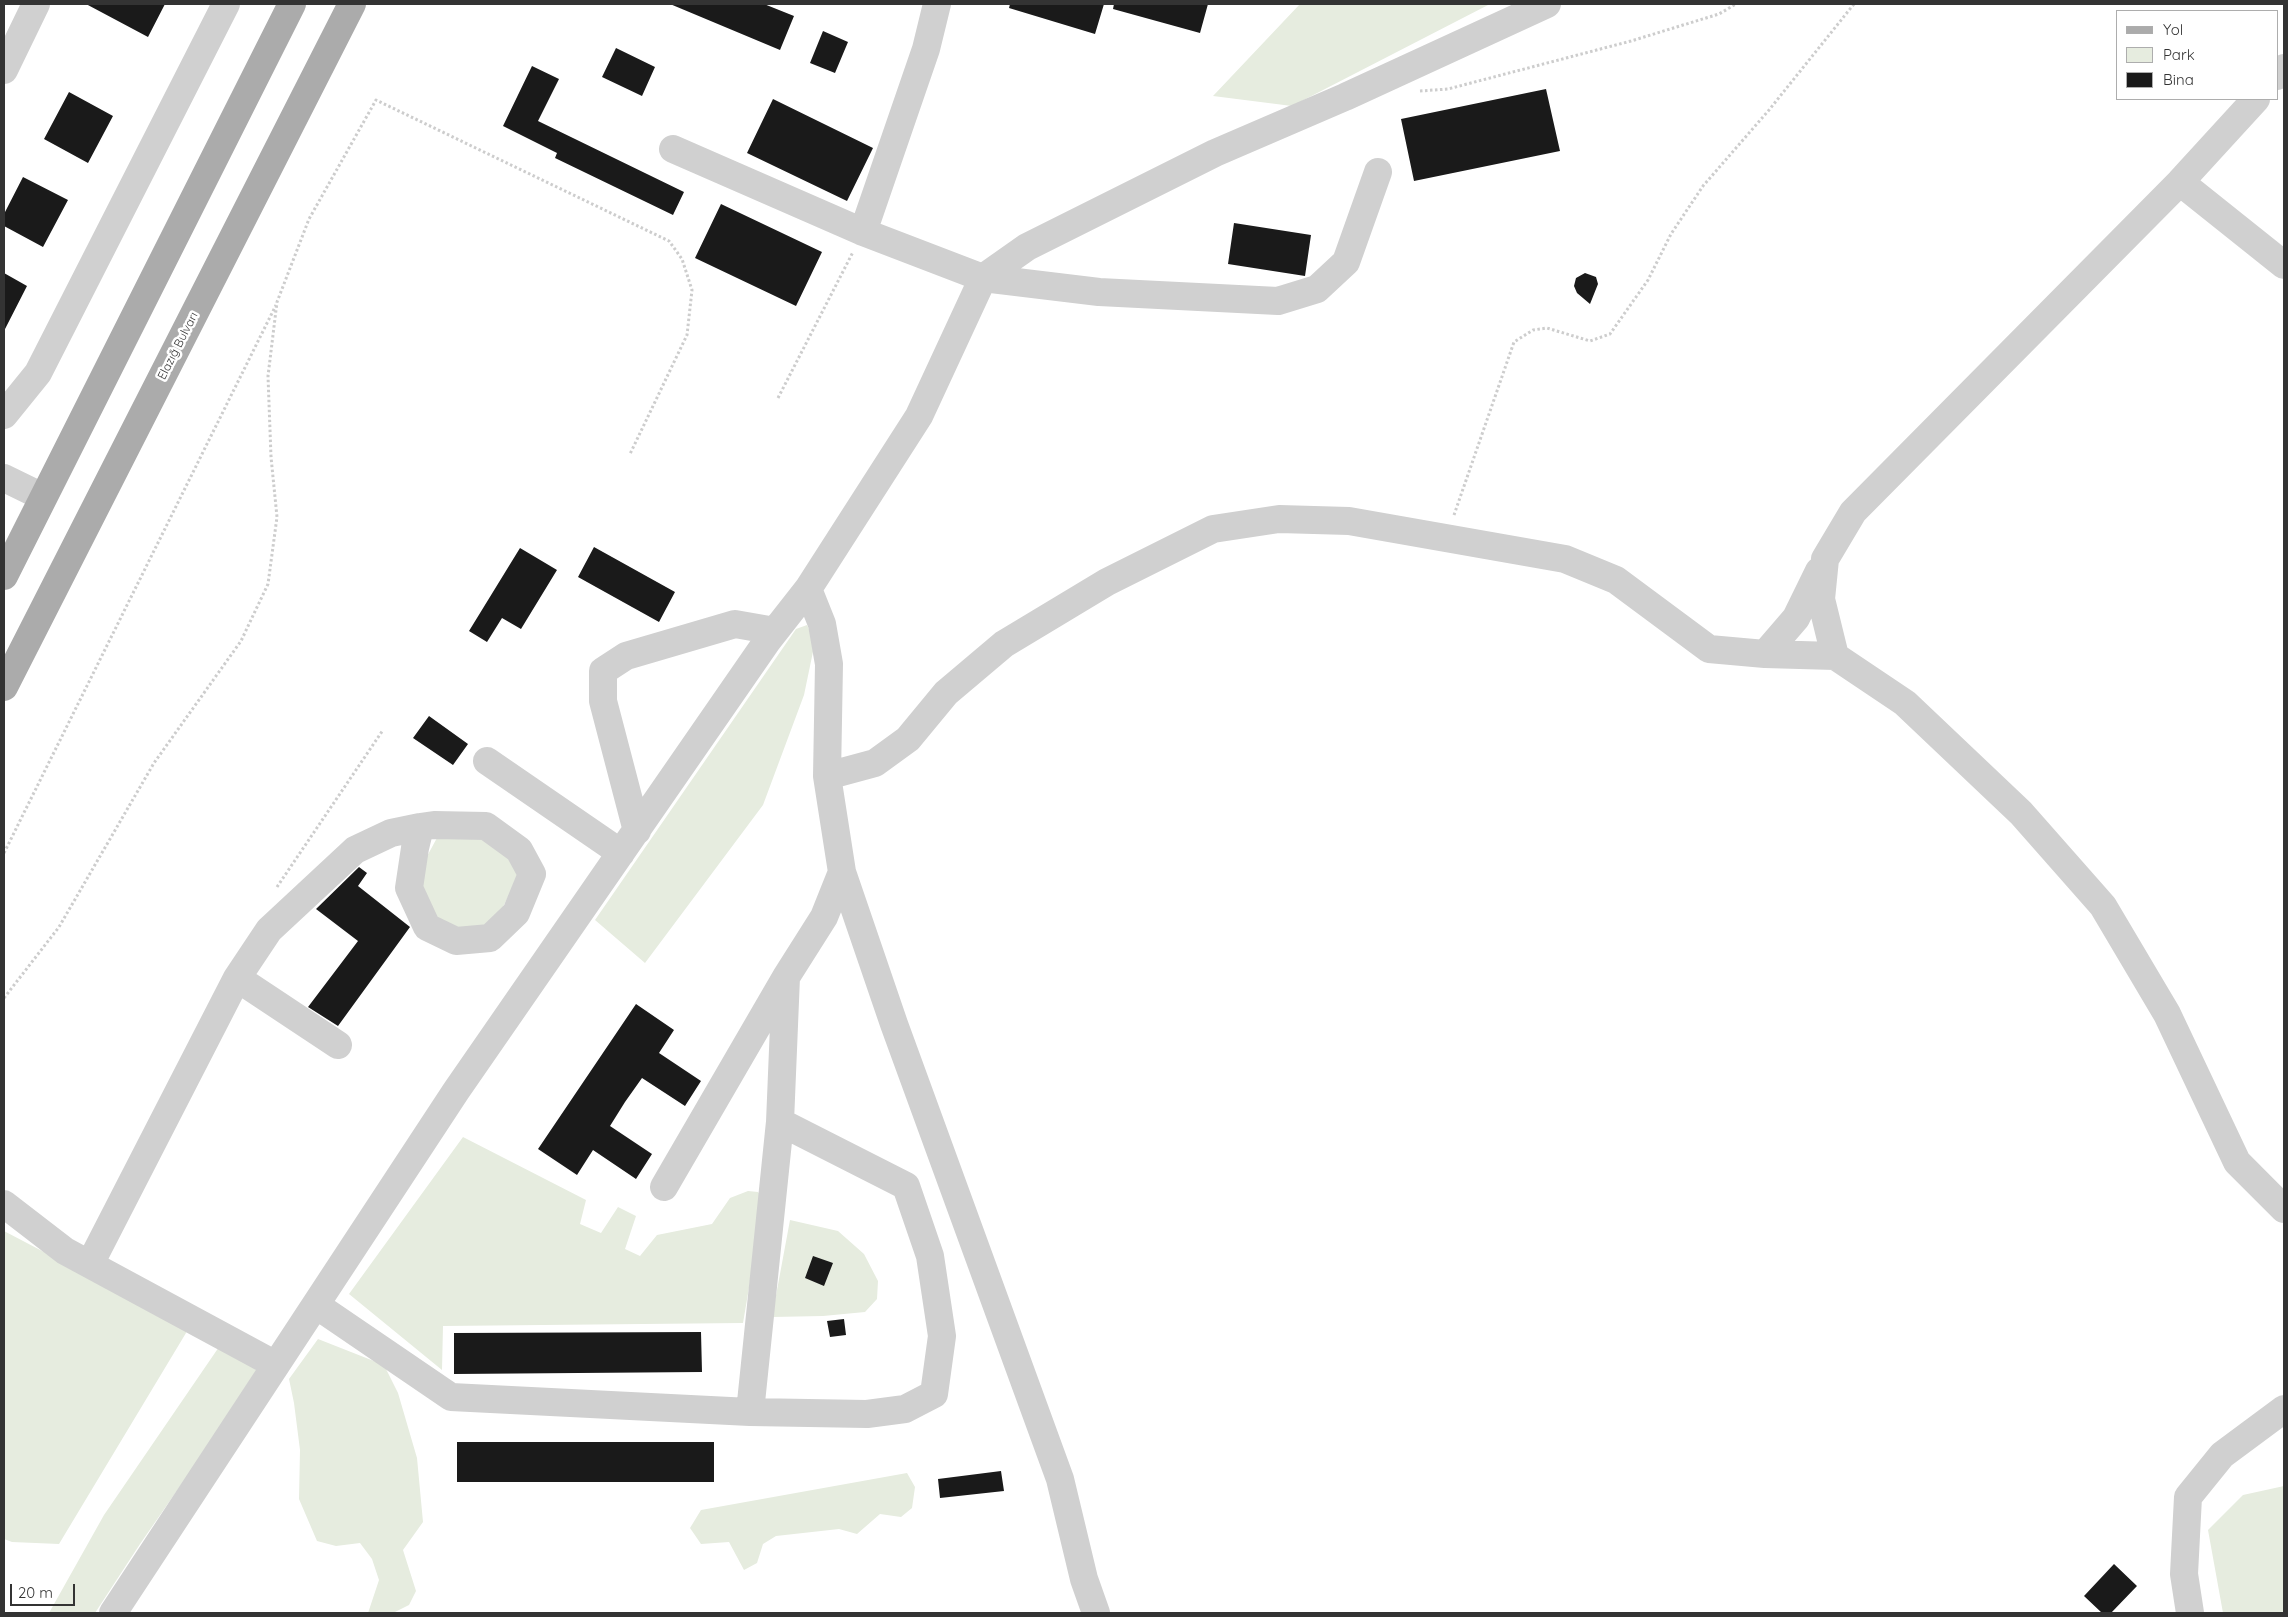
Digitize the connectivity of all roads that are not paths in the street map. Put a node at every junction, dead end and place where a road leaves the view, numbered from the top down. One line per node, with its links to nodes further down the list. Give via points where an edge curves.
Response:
1 (36, 4): 7 (lane)
2 (226, 4): 15 (lane, via 38,373)
3 (292, 4): 17 (main road)
4 (352, 4): 24 (main road, Elazığ Bulvarı)
5 (936, 4): 12 (lane, via 926,49)
6 (1547, 4): 14 (lane, via 1215,153 1027,247)
7 (4, 70)
8 (2255, 100): 11 (lane)
9 (673, 150): 12 (lane)
10 (1378, 172): 14 (lane, via 1346,262 1317,289 1278,301 1099,292)
11 (2180, 182): 13 (lane); 18 (lane, via 1853,512)
12 (863, 232): 14 (lane)
13 (2284, 264)
14 (984, 278): 20 (lane, via 919,416)
15 (4, 416)
16 (4, 478): 17 (lane)
17 (43, 497): 19 (main road)
18 (1825, 559): 22 (lane, via 1796,618); 23 (lane, via 1821,599)
19 (4, 576)
20 (808, 588): 21 (lane); 26 (lane, via 822,624 829,664)
21 (775, 631): 28 (lane); 28 (lane, via 735,624 626,656 603,671 603,701)
22 (1765, 654): 23 (lane); 26 (lane, via 1708,649 1616,580 1565,559 1349,521 1279,519 1213,529 1107,582 1004,644 946,694 908,739 875,763)
23 (1835, 656): 37 (lane, via 1905,703 2021,813 2103,906 2167,1014 2237,1162)
24 (4, 687)
25 (487, 761): 29 (lane)
26 (827, 776): 30 (lane)
27 (420, 827): 27 (lane, via 486,826 519,850 532,874 516,913 490,938 456,941 427,927 409,888); 32 (lane, via 391,833 355,850 270,930)
28 (637, 831): 29 (lane)
29 (621, 853): 39 (lane, via 456,1091)
30 (842, 872): 31 (lane, via 824,917); 44 (lane, via 1060,1479 1084,1579)
31 (786, 977): 34 (lane); 35 (lane)
32 (237, 978): 33 (lane); 38 (lane)
33 (338, 1045)
34 (780, 1122): 42 (lane); 42 (lane, via 906,1186 930,1256 942,1336 934,1394 905,1409 867,1414)
35 (664, 1187)
36 (4, 1204): 38 (lane, via 65,1251)
37 (2284, 1209)
38 (90, 1264): 40 (lane)
39 (316, 1305): 40 (lane); 42 (lane, via 451,1397)
40 (276, 1365): 43 (lane)
41 (2284, 1409): 45 (lane, via 2222,1455 2188,1497 2184,1574)
42 (750, 1412)
43 (113, 1613)
44 (1096, 1613)
45 (2190, 1613)

